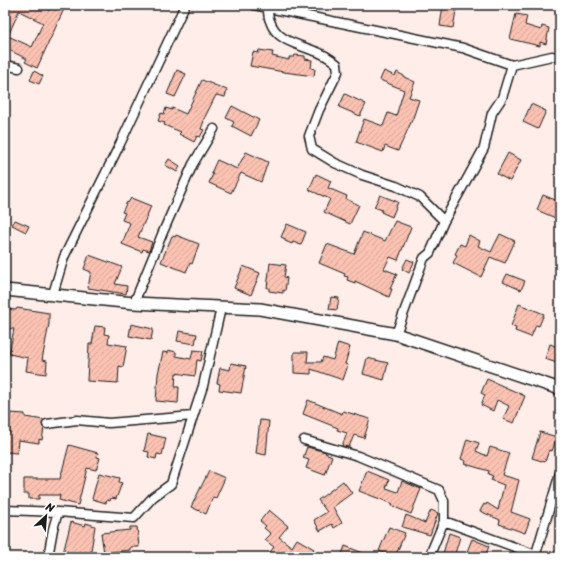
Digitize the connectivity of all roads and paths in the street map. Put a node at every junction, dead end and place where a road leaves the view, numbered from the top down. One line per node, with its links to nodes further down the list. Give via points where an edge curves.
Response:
1 (185, 5): 11 (street, via 64,257)
2 (254, 5): 3 (street)
3 (268, 8): 6 (street, via 463,48); 9 (street, via 270,22 279,35 296,45 328,57 337,64 338,72 309,136 312,148 342,166 420,197)
4 (560, 58): 6 (street, via 552,56)
5 (5, 65): 7 (street)
6 (512, 65): 9 (street, via 502,98 492,113 484,148)
7 (19, 68)
8 (214, 129): 12 (street, via 193,164)
9 (444, 221): 14 (street, via 430,253 424,258)
10 (5, 290): 11 (street)
11 (53, 294): 12 (street)
12 (134, 303): 13 (street)
13 (221, 308): 14 (street, via 260,309); 16 (street, via 203,386)
14 (396, 334): 15 (street)
15 (560, 390)
16 (193, 416): 17 (street, via 109,423 77,420); 21 (street, via 171,484 153,497 134,518)
17 (47, 424)
18 (304, 440): 22 (street, via 358,456 439,490 444,501)
19 (560, 473): 23 (street)
20 (5, 510): 21 (street)
21 (58, 512): 24 (street)
22 (444, 521): 23 (street); 25 (street)
23 (535, 556)
24 (48, 557)
25 (428, 557)

